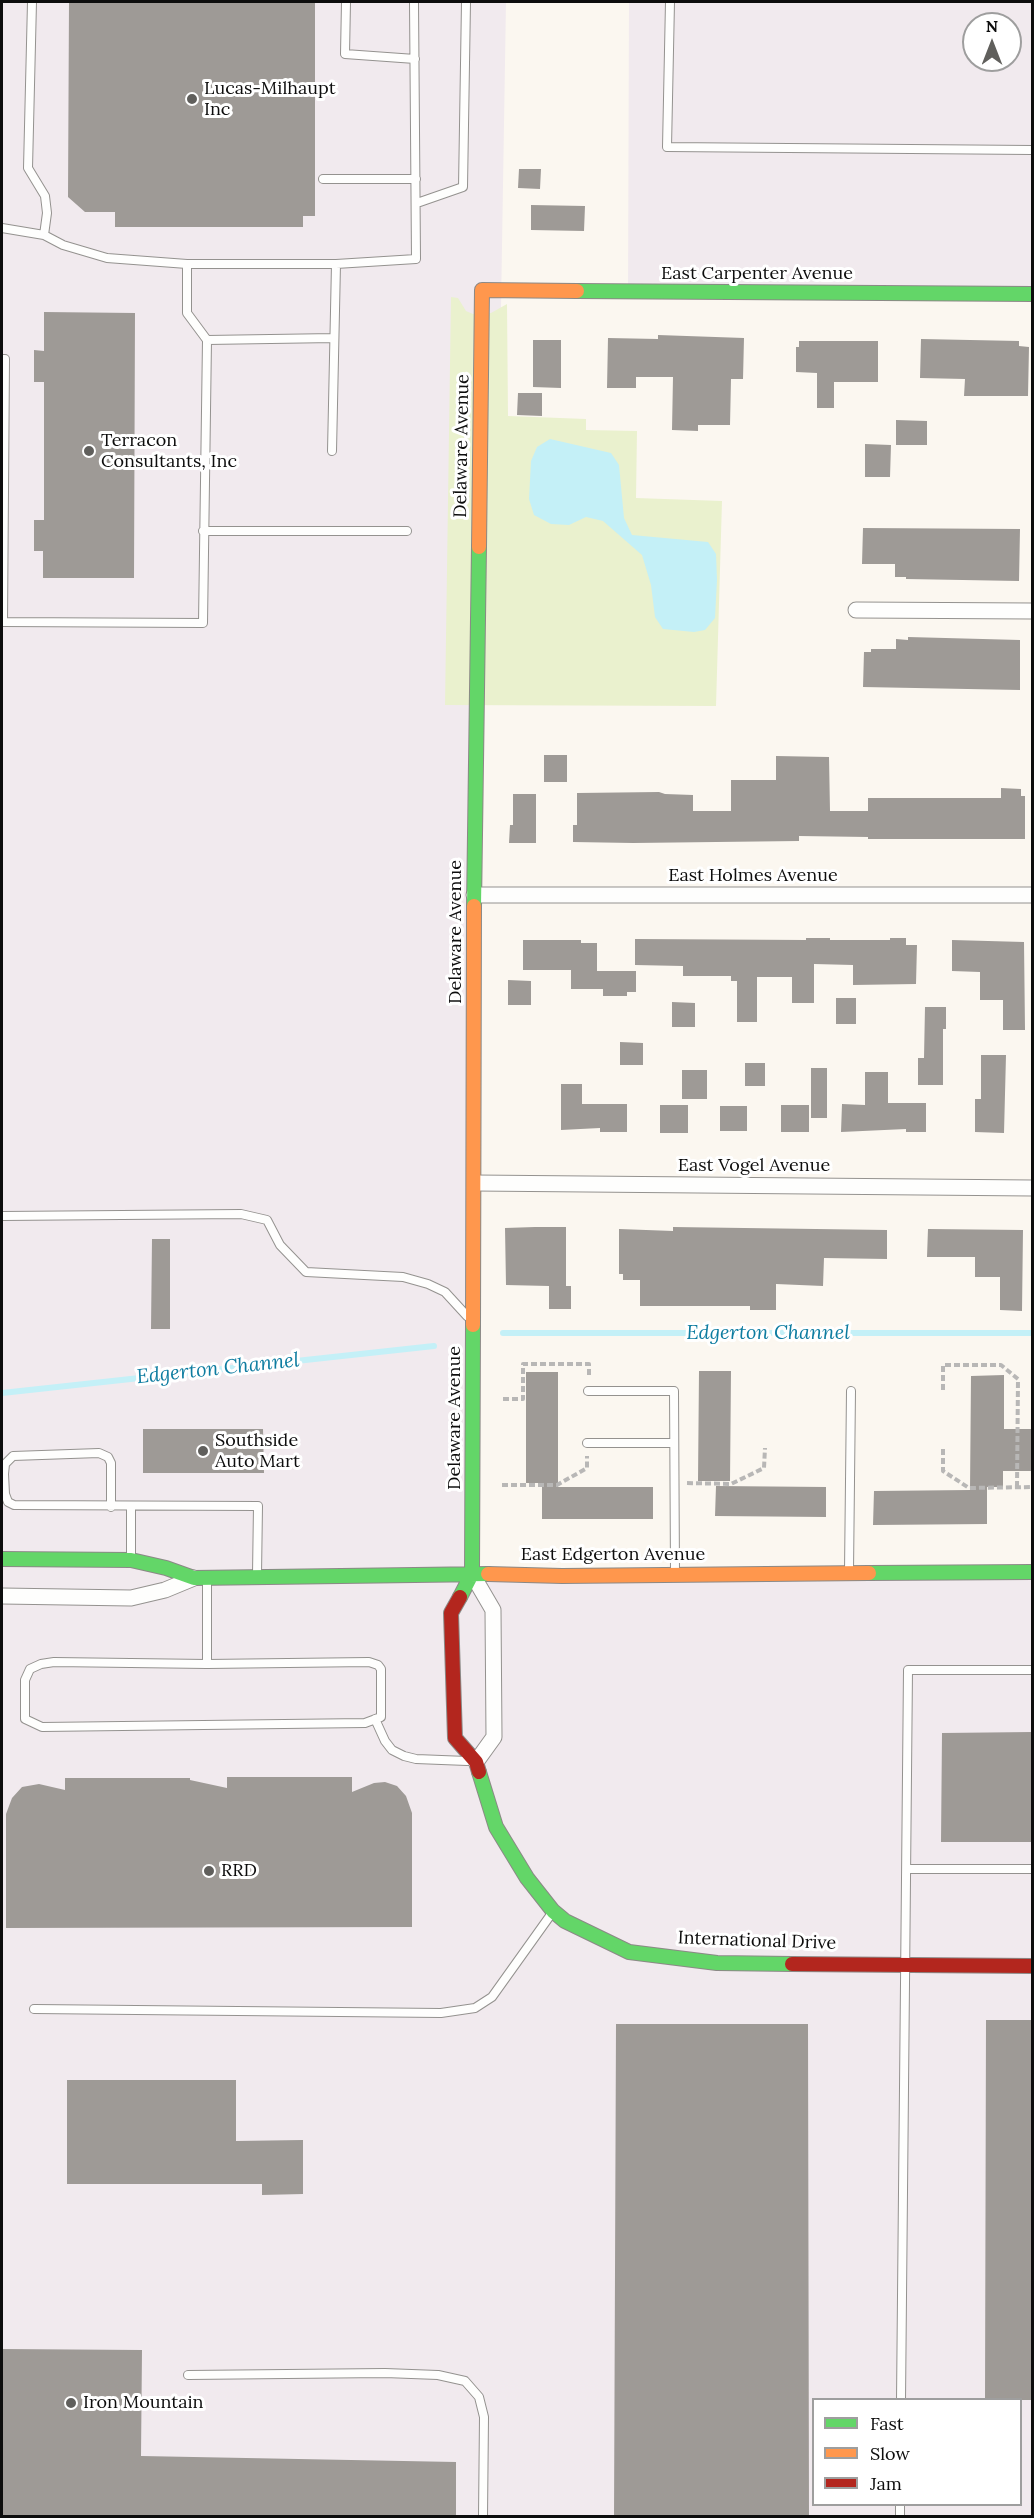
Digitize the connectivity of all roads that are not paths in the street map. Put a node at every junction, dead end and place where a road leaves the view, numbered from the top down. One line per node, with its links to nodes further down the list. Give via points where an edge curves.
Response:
1 (32, 2): 12 (lane, via 28,168 45,196)
2 (346, 2): 6 (lane, via 345,54)
3 (414, 2): 6 (lane)
4 (466, 2): 10 (lane, via 463,187)
5 (670, 2): 7 (lane, via 667,147)
6 (415, 59): 9 (lane)
7 (1032, 150)
8 (323, 179): 9 (lane)
9 (416, 179): 10 (lane)
10 (417, 203): 14 (lane, via 416,259)
11 (2, 228): 12 (lane)
12 (44, 235): 13 (lane, via 108,258)
13 (188, 264): 14 (lane); 18 (lane, via 187,313)
14 (336, 264): 17 (lane)
15 (482, 290): 16 (street, East Carpenter Avenue); 26 (street, Delaware Avenue)
16 (1032, 294)
17 (334, 338): 18 (lane); 20 (lane)
18 (207, 340): 21 (lane)
19 (2, 359): 25 (lane, via 5,358)
20 (332, 451)
21 (203, 531): 22 (lane); 25 (lane, via 203,623)
22 (407, 531)
23 (856, 610): 24 (street)
24 (1032, 611)
25 (2, 622)
26 (474, 895): 27 (street, East Holmes Avenue); 28 (street, Delaware Avenue)
27 (1032, 895)
28 (475, 1183): 29 (street, East Vogel Avenue); 31 (street, Delaware Avenue)
29 (1032, 1188)
30 (2, 1216): 31 (lane, via 241,1214 267,1221 280,1245 306,1272 403,1277 428,1284 460,1306)
31 (473, 1325): 43 (street, Delaware Avenue)
32 (588, 1391): 35 (lane, via 674,1391)
33 (851, 1391): 42 (lane)
34 (587, 1443): 35 (lane)
35 (674, 1443): 44 (lane)
36 (3, 1474): 37 (lane, via 5,1494 14,1505); 37 (lane, via 7,1459 13,1456 99,1453 108,1456 111,1463)
37 (111, 1507): 38 (lane)
38 (131, 1507): 40 (lane); 45 (lane, via 258,1506)
39 (2, 1559): 40 (street, East Edgerton Avenue)
40 (131, 1560): 46 (street, East Edgerton Avenue)
41 (1032, 1572): 42 (street, East Edgerton Avenue)
42 (849, 1573): 44 (street, East Edgerton Avenue)
43 (472, 1574): 44 (street, East Edgerton Avenue); 45 (street, East Edgerton Avenue); 51 (street, via 493,1610 494,1737); 51 (street, International Drive, via 451,1613 455,1738)
44 (675, 1574)
45 (257, 1577): 46 (street, East Edgerton Avenue)
46 (201, 1578): 47 (street, East Edgerton Avenue, via 131,1598); 48 (lane)
47 (2, 1596)
48 (207, 1664): 50 (lane, via 369,1662 381,1669 382,1711 381,1717); 50 (lane, via 41,1664 30,1669 25,1680 25,1719 42,1728 365,1724)
49 (1032, 1671): 52 (lane, via 908,1670)
50 (375, 1719): 51 (lane, via 392,1750 404,1756)
51 (476, 1762): 54 (street, International Drive, via 496,1827)
52 (907, 1869): 53 (lane); 55 (lane)
53 (1032, 1869)
54 (553, 1911): 55 (street, International Drive, via 592,1936 629,1952 659,1957 717,1963); 57 (lane, via 492,1997 475,2008 441,2013)
55 (906, 1965): 56 (street, International Drive); 59 (lane)
56 (1032, 1966)
57 (34, 2009)
58 (188, 2375): 60 (lane, via 385,2373 438,2375 465,2382 479,2397 484,2417)
59 (901, 2398)
60 (483, 2517)

